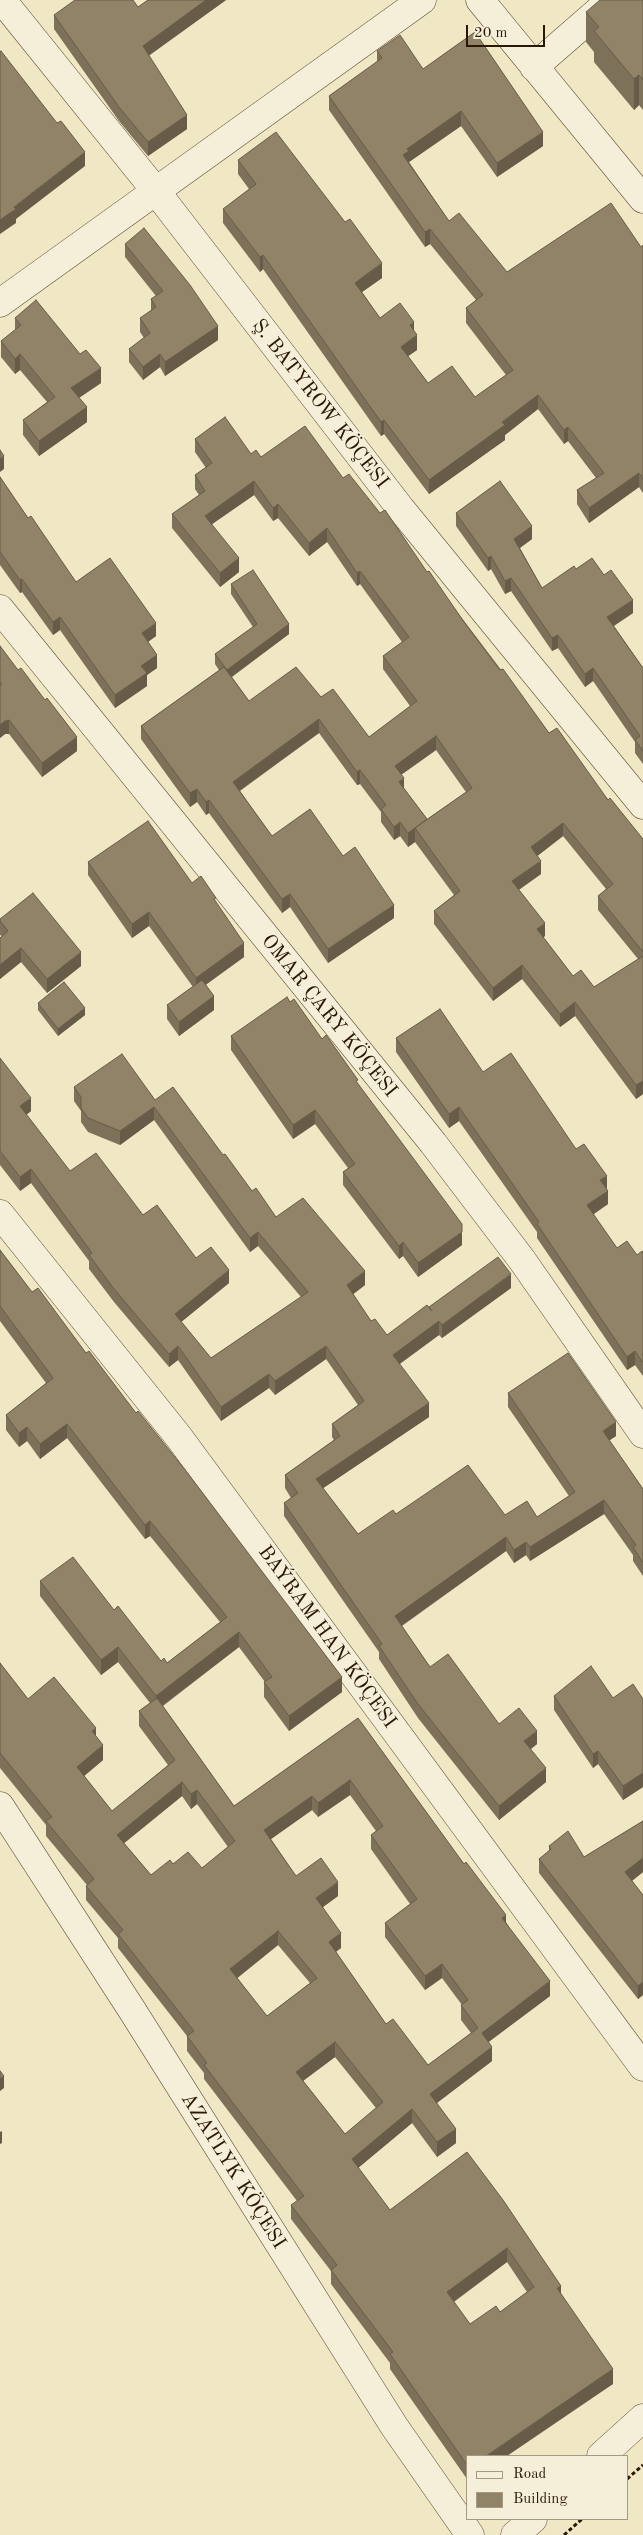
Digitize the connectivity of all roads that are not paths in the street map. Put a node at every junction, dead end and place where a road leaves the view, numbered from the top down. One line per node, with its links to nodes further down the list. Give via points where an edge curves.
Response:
1 (2, 0): 6 (street, Ş. BATYROW KÖÇESI)
2 (422, 0): 6 (street)
3 (480, 0): 5 (street)
4 (611, 0): 5 (street)
5 (534, 67): 7 (street)
6 (156, 190): 8 (street); 10 (street, Ş. BATYROW KÖÇESI, via 400,509)
7 (643, 199)
8 (0, 303)
9 (0, 609): 12 (street, OMAR ÇARY KÖÇESI, via 433,1143 522,1260)
10 (643, 805)
11 (0, 1214): 14 (street, BAÝRAM HAN KÖÇESI, via 178,1436)
12 (643, 1434)
13 (0, 1806): 18 (street, AZATLYK KÖÇESI, via 394,2426)
14 (643, 2067)
15 (643, 2418): 16 (street)
16 (602, 2455)
17 (531, 2520): 19 (street)
18 (470, 2535)
19 (515, 2535)

